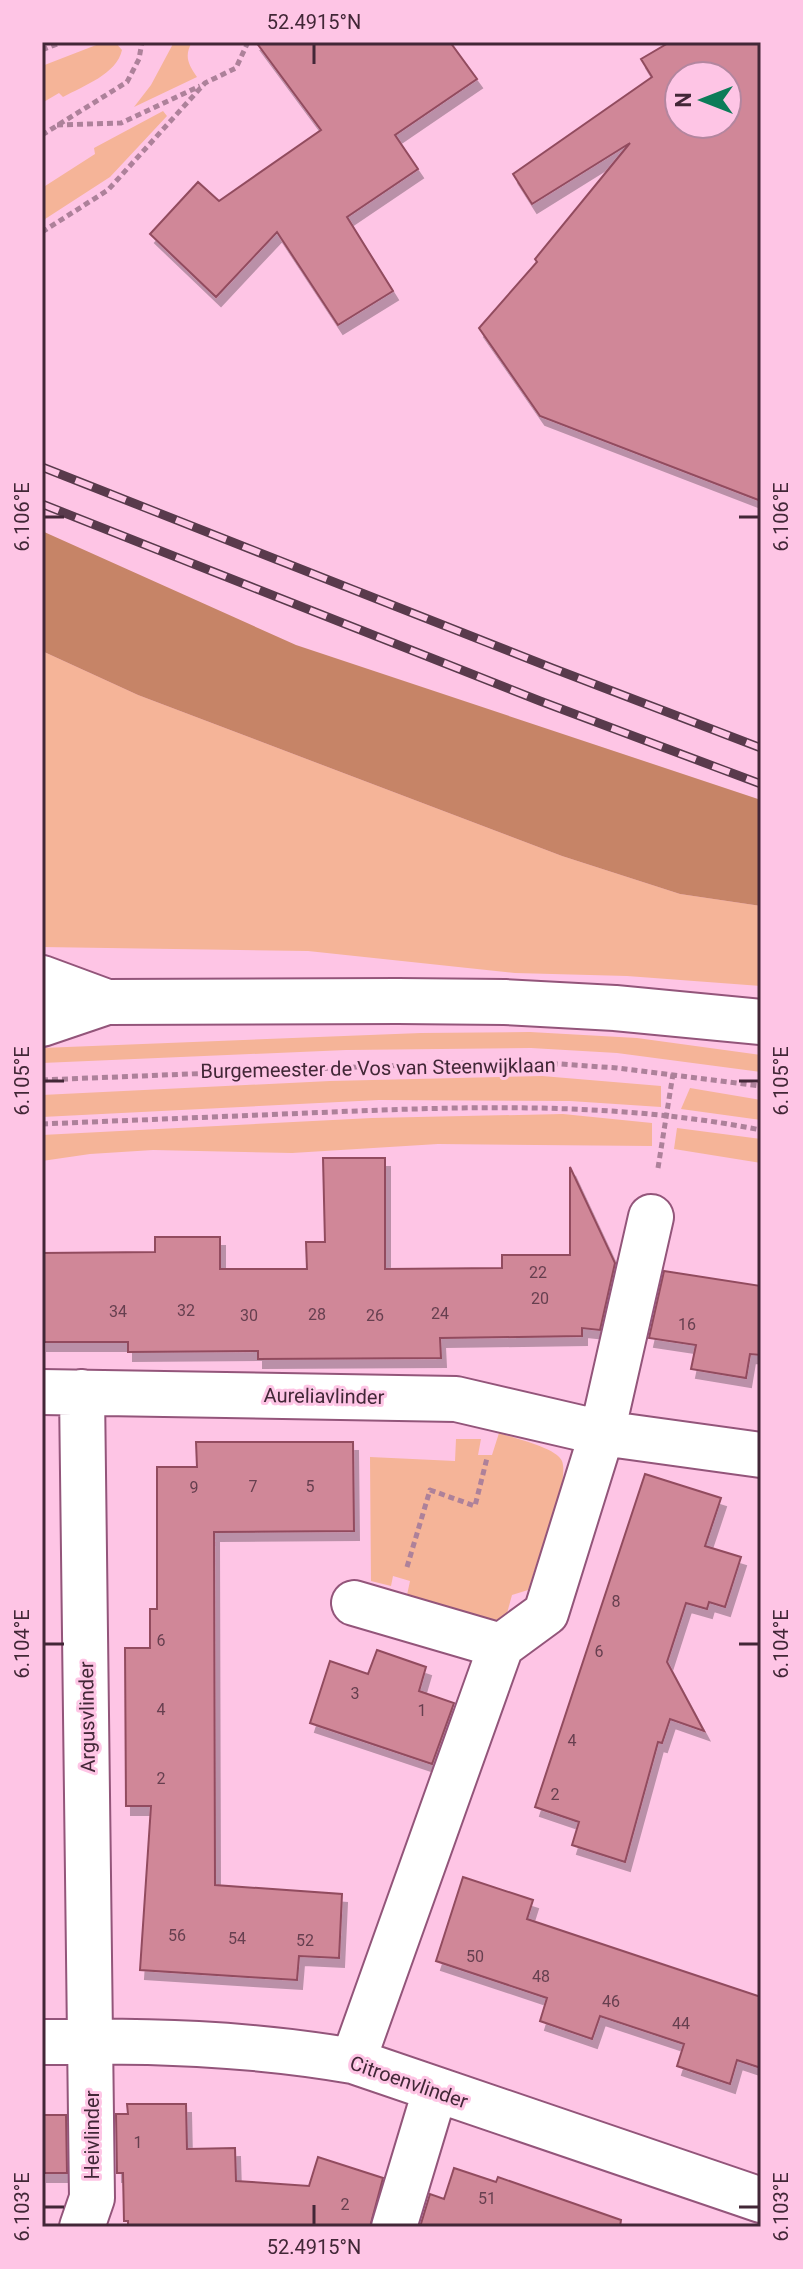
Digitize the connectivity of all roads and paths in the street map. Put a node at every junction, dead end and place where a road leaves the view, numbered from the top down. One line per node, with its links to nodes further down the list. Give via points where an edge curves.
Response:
1 (62, 42): 4 (path)
2 (142, 42): 6 (path, via 127,82)
3 (248, 42): 5 (path, via 236,68)
4 (42, 50)
5 (205, 83): 6 (path, via 121,123); 8 (path, via 108,190)
6 (57, 125): 7 (path)
7 (42, 135)
8 (42, 232)
9 (42, 978): 10 (street)
10 (107, 1002): 11 (street, via 505,1002); 12 (street)
11 (761, 1022)
12 (42, 1024)
13 (673, 1074): 14 (path, Burgemeester de Vos van Steenwijklaan, via 560,1064 458,1063); 15 (path, Burgemeester de Vos van Steenwijklaan); 16 (path)
14 (42, 1080)
15 (761, 1086)
16 (666, 1117): 17 (path, via 563,1107); 18 (path); 19 (path)
17 (42, 1124)
18 (761, 1130)
19 (651, 1217): 22 (street)
20 (62, 1392): 21 (street, Aureliavlinder, via 456,1399); 26 (street, Argusvlinder)
21 (498, 1409): 22 (street, Aureliavlinder); 24 (path, via 475,1506 430,1490)
22 (602, 1433): 23 (street, Aureliavlinder); 25 (street, via 546,1613)
23 (761, 1455)
24 (374, 1609): 25 (street)
25 (501, 1646): 28 (street)
26 (92, 2041): 27 (street, Citroenvlinder); 28 (street, Citroenvlinder, via 220,2043); 31 (street, Heivlinder, via 92,2198)
27 (42, 2042)
28 (353, 2061): 29 (street, Citroenvlinder)
29 (435, 2091): 30 (street, Citroenvlinder); 32 (street)
30 (761, 2200)
31 (82, 2227)
32 (394, 2227)

